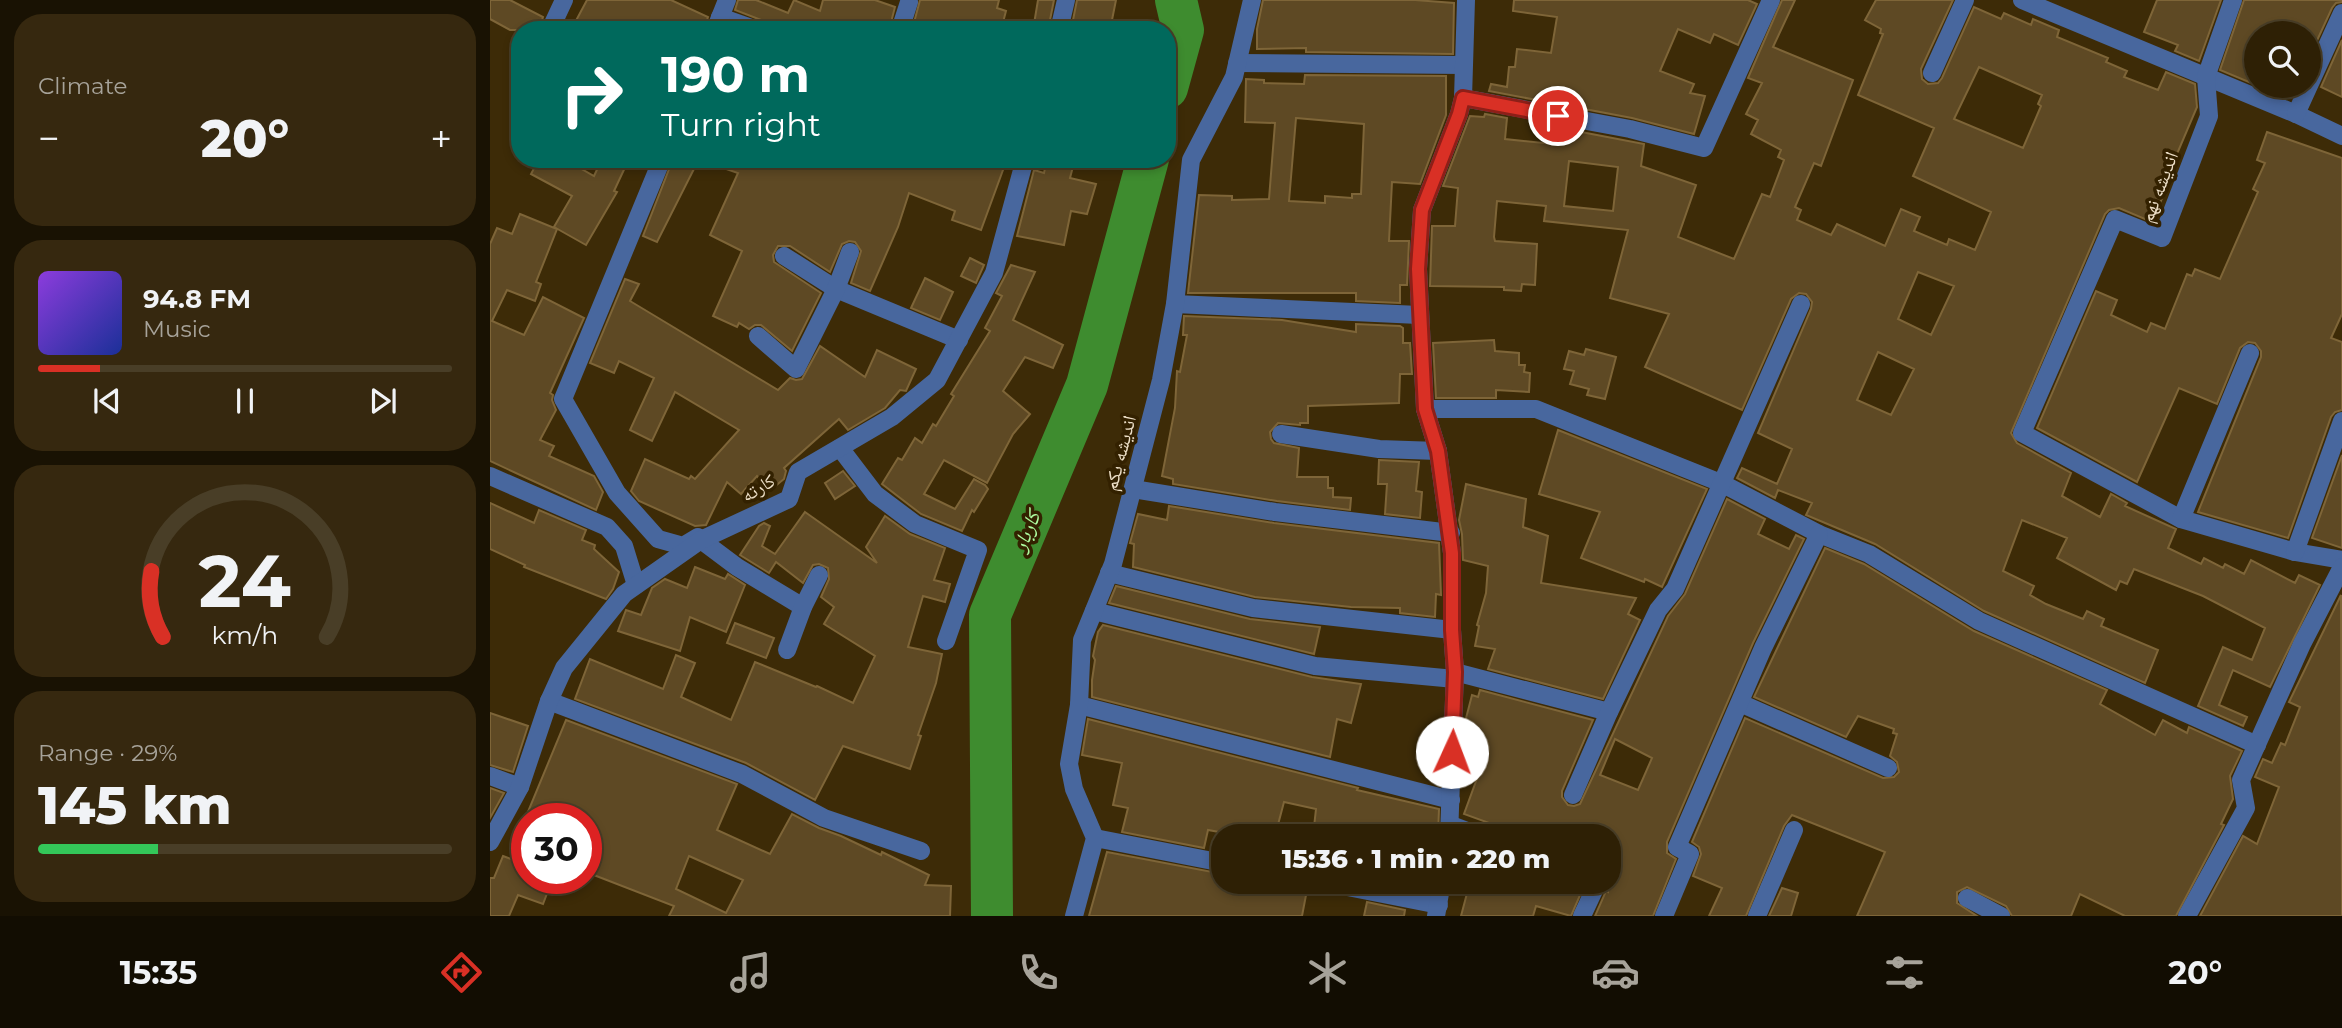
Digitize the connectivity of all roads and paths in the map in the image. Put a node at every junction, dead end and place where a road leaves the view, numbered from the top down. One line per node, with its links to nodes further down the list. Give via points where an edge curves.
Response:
1 (564, 0): 11 (street)
2 (1066, 0): 13 (street)
3 (1252, 0): 14 (street, اندیشه یکم)
4 (1466, 0): 15 (street)
5 (1771, 0): 18 (street, via 1703,148 1630,129)
6 (1965, 0): 16 (street)
7 (2022, 0): 17 (street)
8 (2233, 0): 17 (street, اندیشه نهم)
9 (909, 2): 12 (street)
10 (2342, 13): 19 (street)
11 (554, 21)
12 (903, 21)
13 (1061, 21)
14 (1237, 63): 15 (street); 26 (street, اندیشه یکم, via 1191,160)
15 (1463, 65): 18 (street)
16 (1932, 73)
17 (2206, 77): 19 (street); 41 (street, اندیشه نهم, via 2208,116 2162,238 2115,219 2022,433)
18 (1463, 98): 28 (street, via 1422,210)
19 (2296, 114): 20 (street)
20 (2342, 136)
21 (658, 168): 40 (street, via 563,399 617,493 658,539 683,546 712,528)
22 (1023, 168): 30 (street, کارته, via 994,273)
23 (850, 252): 25 (street)
24 (784, 256): 25 (street)
25 (836, 289): 29 (street, via 796,369); 30 (street)
26 (1175, 304): 28 (street); 39 (street, اندیشه یکم)
27 (1801, 304): 38 (street)
28 (1419, 315): 32 (street)
29 (758, 336)
30 (958, 340): 35 (street, کارته, via 937,380 892,417)
31 (2250, 353): 41 (street)
32 (1425, 409): 36 (street); 38 (street, via 1536,409)
33 (2342, 421): 45 (street)
34 (1281, 434): 36 (street, via 1379,449)
35 (840, 448): 40 (street, کارته, via 798,472 789,499); 54 (street, via 875,494 915,524 978,550)
36 (1438, 451): 42 (street)
37 (490, 476): 50 (street, via 607,527 624,546)
38 (1721, 483): 43 (street); 60 (street, via 1675,589 1658,610)
39 (1133, 489): 42 (street); 48 (street, اندیشه یکم)
40 (766, 511): 44 (street, کارته)
41 (2181, 519): 45 (street)
42 (1451, 533): 53 (street)
43 (1819, 534): 58 (street); 61 (street, via 1869,554 1979,621)
44 (701, 540): 50 (street, کارته); 51 (street)
45 (2295, 552): 46 (street)
46 (2342, 560)
47 (2342, 568): 61 (street)
48 (1109, 573): 52 (street, اندیشه یکم); 53 (street, via 1253,608)
49 (820, 575): 51 (street)
50 (636, 585): 57 (street, کارته, via 564,668)
51 (803, 607): 55 (street)
52 (1094, 611): 56 (street, via 1315,666); 59 (street, اندیشه یکم, via 1082,640)
53 (1452, 630): 56 (street)
54 (946, 641)
55 (787, 650)
56 (1455, 676): 60 (street); 66 (street)
57 (549, 701): 64 (street, کارته); 71 (street, via 742,774 824,818)
58 (1740, 703): 62 (street); 79 (street, via 1677,848 1690,854)
59 (1079, 705): 66 (street); 69 (street, اندیشه یکم, via 1069,764 1074,789)
60 (1609, 712): 65 (street)
61 (2257, 745): 82 (street, via 2241,779 2246,808)
62 (1888, 768)
63 (490, 776): 64 (street)
64 (520, 787): 70 (street, کارته)
65 (1573, 795)
66 (1451, 800): 67 (street)
67 (1450, 824)
68 (1794, 830): 80 (street)
69 (1095, 838): 72 (street); 77 (street)
70 (490, 842)
71 (921, 851)
72 (1211, 861)
73 (1371, 894): 76 (street)
74 (1592, 894): 78 (street)
75 (1967, 898): 81 (street)
76 (1437, 910)
77 (1074, 916)
78 (1582, 916)
79 (1664, 916)
80 (1757, 916)
81 (2001, 916)
82 (2188, 916)

